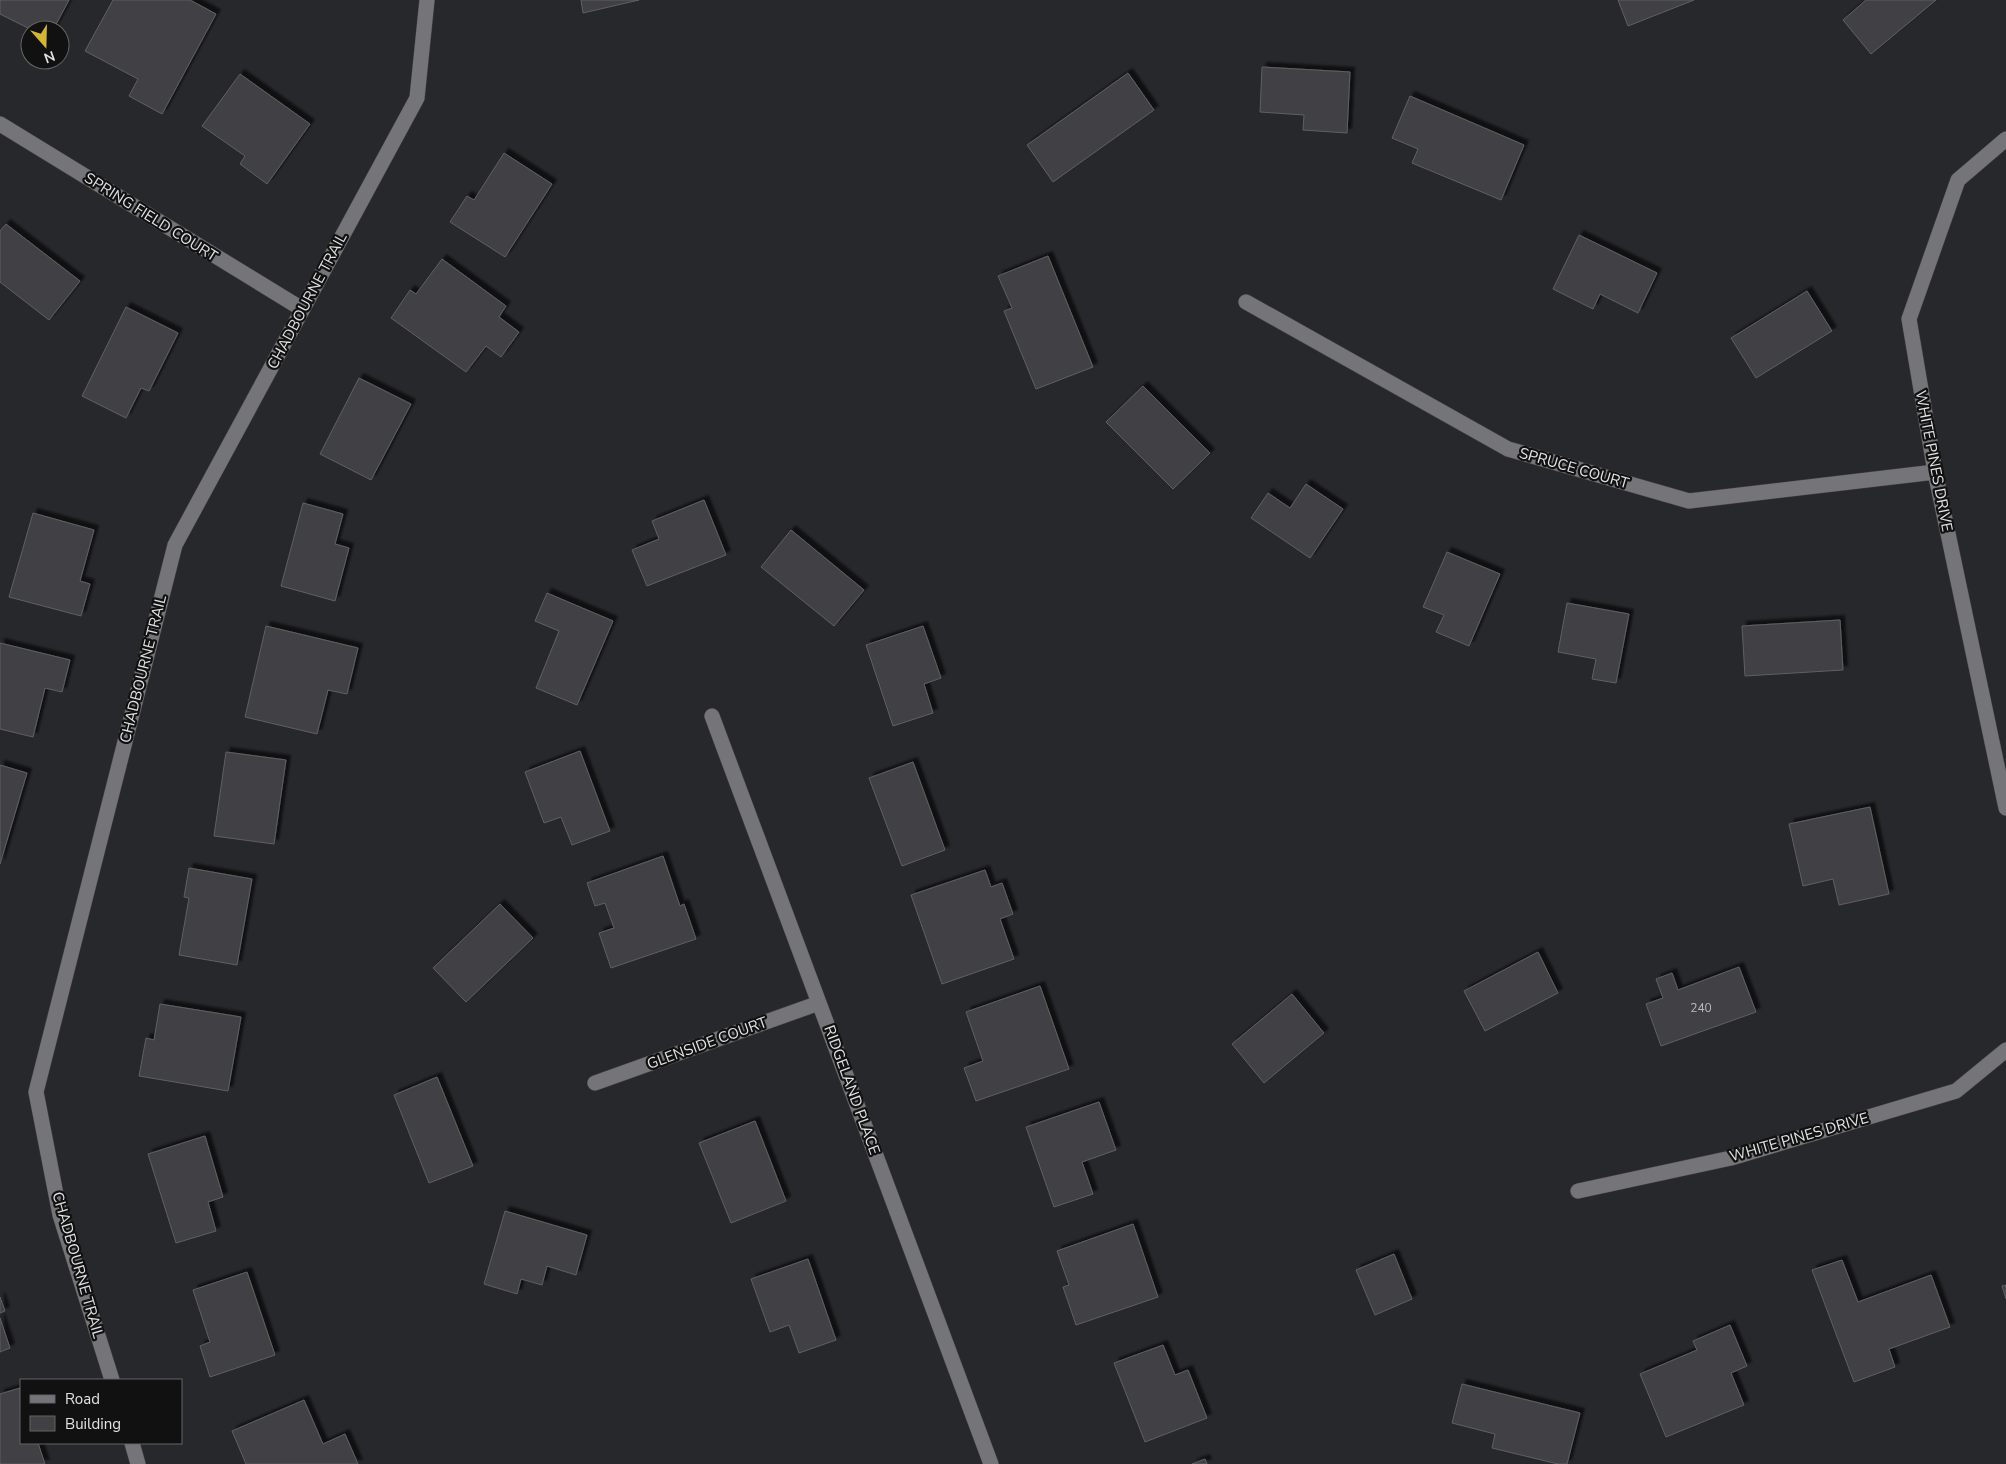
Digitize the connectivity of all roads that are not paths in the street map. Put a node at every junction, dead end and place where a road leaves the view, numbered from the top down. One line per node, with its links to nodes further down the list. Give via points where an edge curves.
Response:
1 (427, 0): 5 (street, CHADBOURNE TRAIL, via 417,98)
2 (0, 124): 5 (street, SPRING FIELD COURT)
3 (2006, 139): 6 (street, WHITE PINES DRIVE, via 1958,180 1909,319)
4 (1246, 302): 6 (street, SPRUCE COURT, via 1508,449 1689,502)
5 (302, 310): 13 (street, CHADBOURNE TRAIL, via 175,545 36,1092 60,1215)
6 (1935, 472): 8 (street, WHITE PINES DRIVE)
7 (712, 716): 9 (street, RIDGELAND PLACE)
8 (2006, 808)
9 (819, 1003): 11 (street, GLENSIDE COURT); 16 (street, RIDGELAND PLACE)
10 (2006, 1050): 12 (street, WHITE PINES DRIVE, via 1956,1091 1731,1158)
11 (595, 1083)
12 (1578, 1191)
13 (112, 1379)
14 (132, 1444): 15 (street)
15 (138, 1464)
16 (991, 1464)

